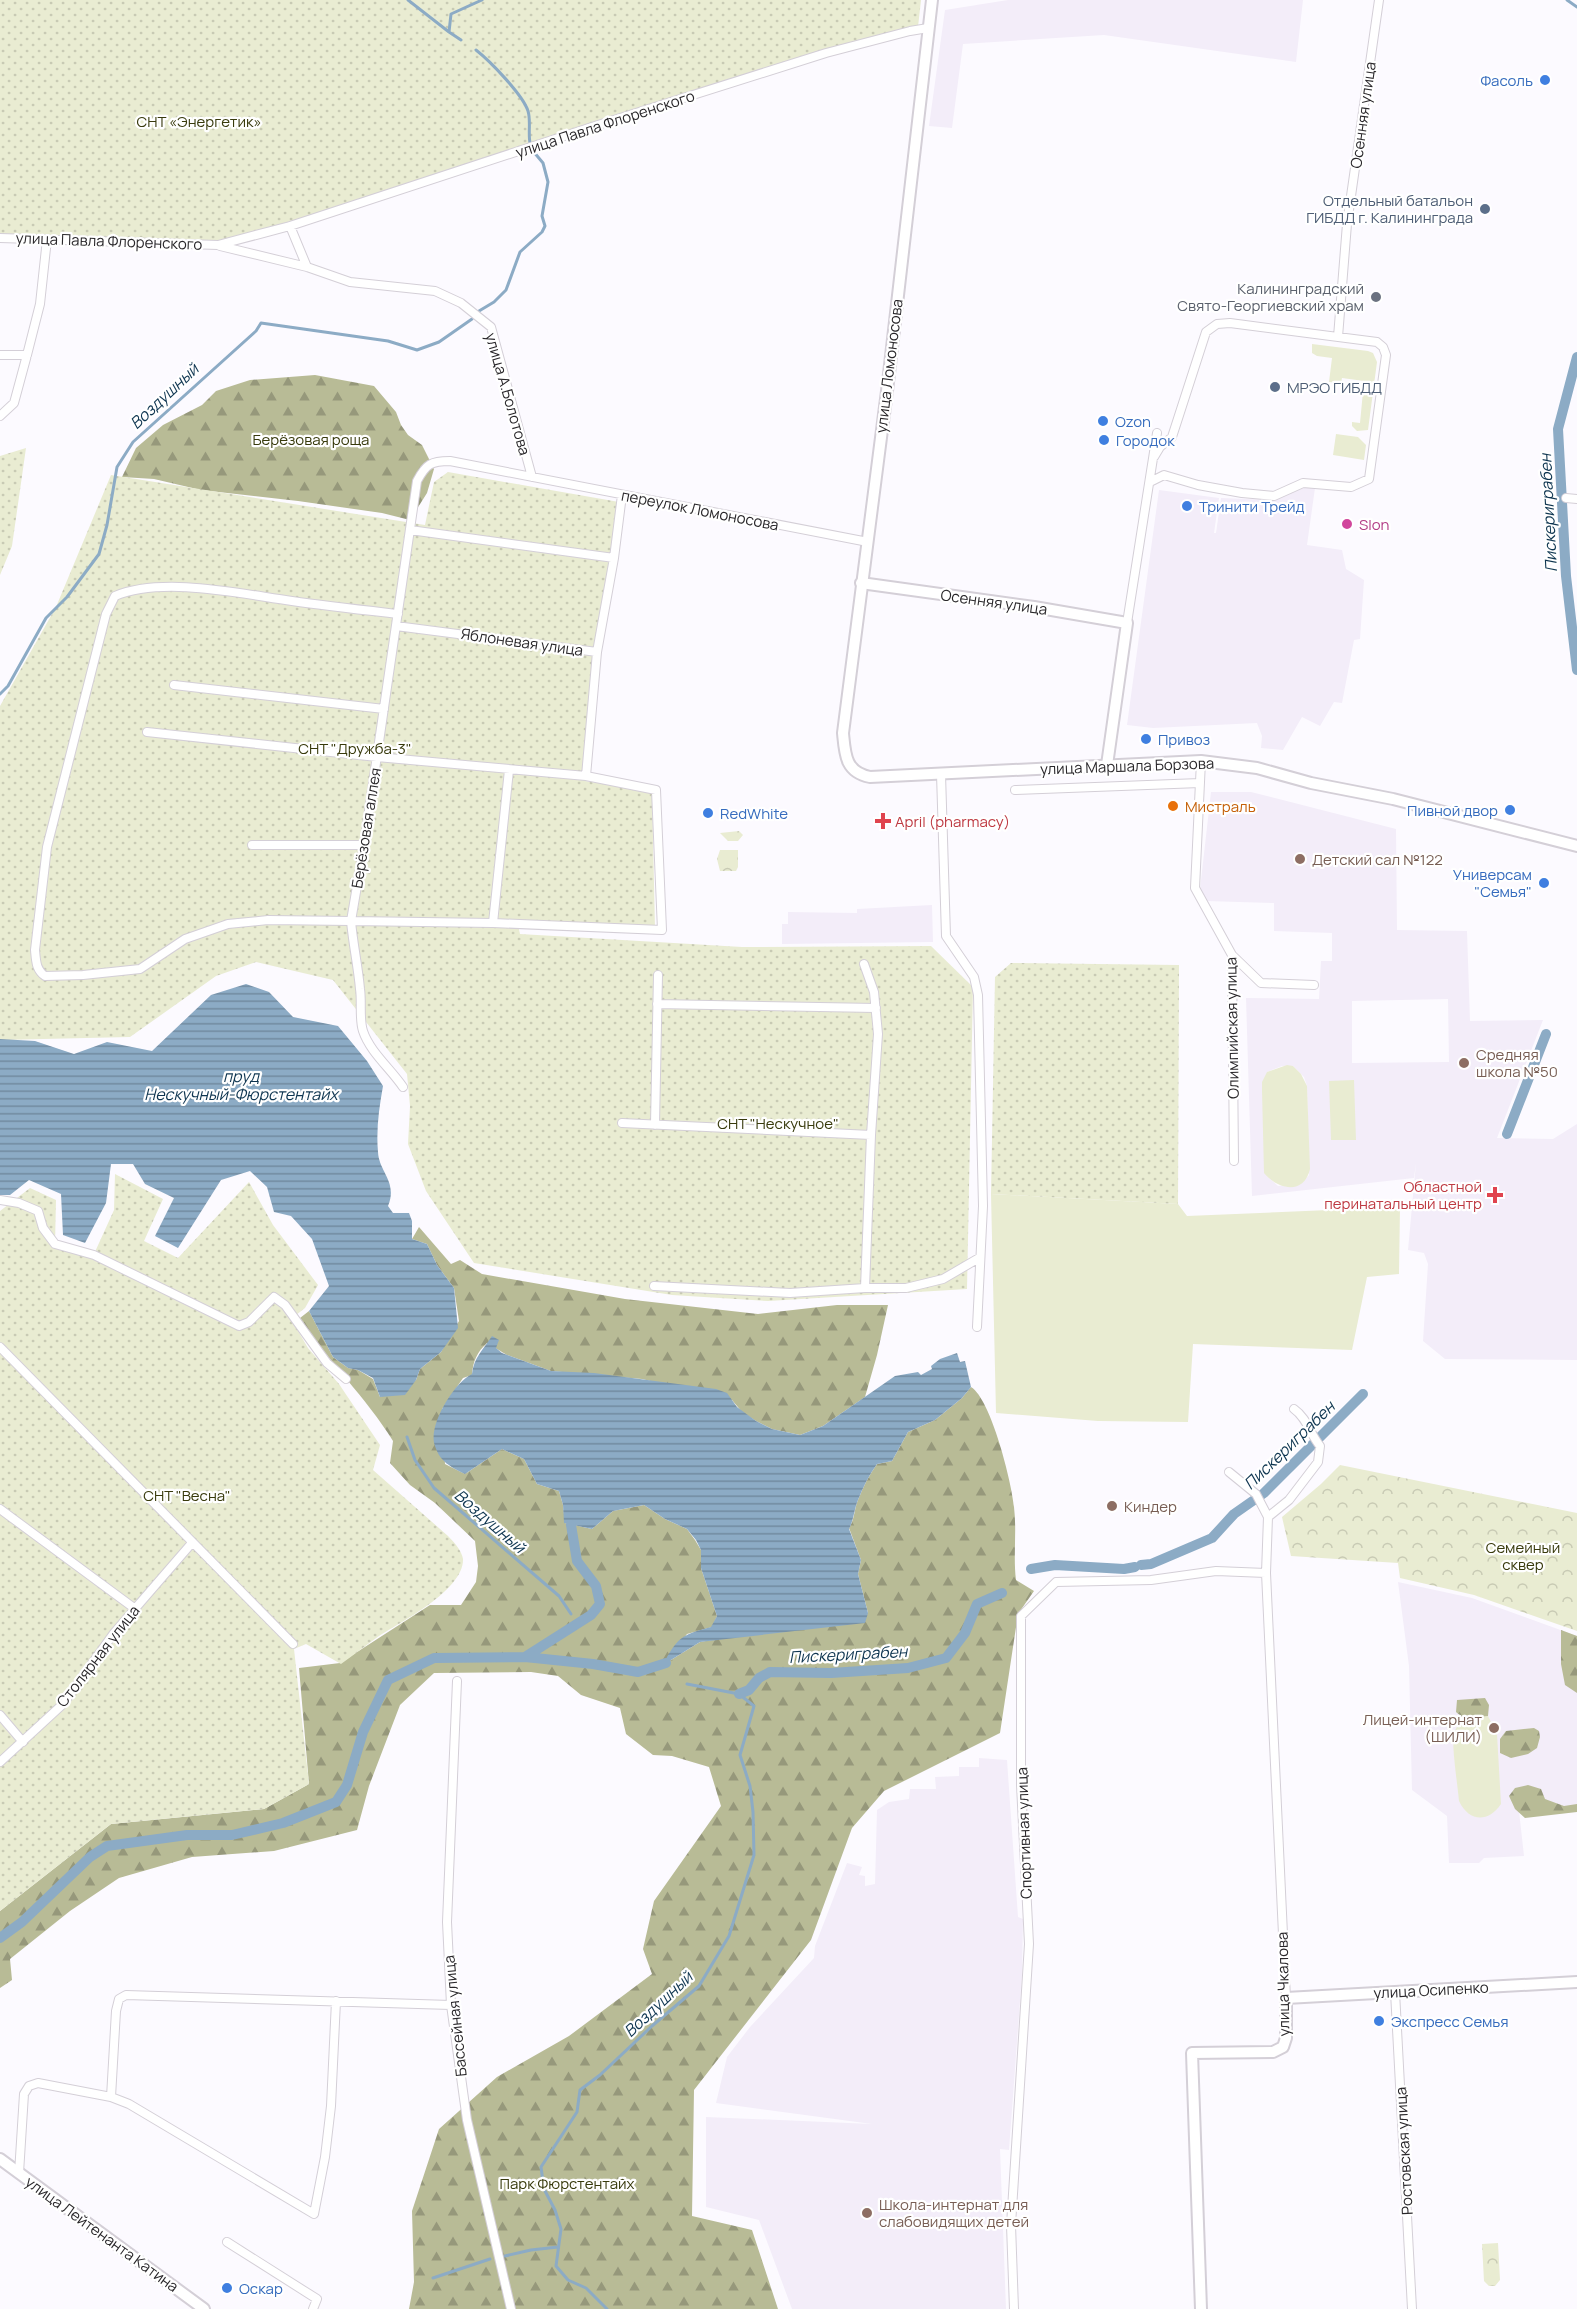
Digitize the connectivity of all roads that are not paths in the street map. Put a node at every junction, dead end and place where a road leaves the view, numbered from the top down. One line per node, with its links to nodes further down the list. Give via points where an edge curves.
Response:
1 (932, 0): 3 (main road, улица Ломоносова)
2 (1379, 0): 9 (street, Осенняя улица, via 1347,224)
3 (925, 29): 4 (street, улица Павла Флоренского, via 826,53); 21 (main road, улица Ломоносова)
4 (290, 226): 7 (street, улица Павла Флоренского); 8 (street)
5 (0, 238): 6 (street, улица Павла Флоренского)
6 (47, 239): 7 (street, улица Павла Флоренского); 11 (street, via 40,304)
7 (218, 245): 8 (street, улица Павла Флоренского)
8 (308, 267): 15 (street, улица А.Болотова, via 350,282 435,291 461,303 486,322 491,327)
9 (1338, 337): 14 (street, via 1217,324 1206,332 1172,437); 16 (street, via 1377,342 1386,356 1369,479 1351,487 1303,483 1274,496 1198,485 1164,475)
10 (0, 355): 11 (street)
11 (27, 355): 12 (street, via 14,403)
12 (0, 416)
13 (1157, 433): 14 (street)
14 (1154, 457): 16 (street)
15 (532, 477): 17 (street, переулок Ломоносова); 20 (street, Берёзовая аллея, via 437,461 424,468 417,481)
16 (1150, 482): 25 (street)
17 (622, 495): 21 (street, переулок Ломоносова); 22 (street, Яблоневая улица)
18 (1566, 498): 19 (street)
19 (1577, 499)
20 (410, 530): 22 (street); 24 (street, Берёзовая аллея)
21 (868, 542): 23 (main road, улица Ломоносова)
22 (614, 558): 27 (street, Яблоневая улица)
23 (861, 584): 25 (main road, Осенняя улица); 31 (main road, улица Ломоносова)
24 (398, 614): 26 (street, Берёзовая аллея); 43 (street, via 176,587 142,588 115,596 106,614 47,847 35,951 37,965 45,976 128,971 140,969 185,939 228,924 268,920)
25 (1127, 623): 34 (main road)
26 (396, 626): 27 (street, Яблоневая улица); 29 (street, Берёзовая аллея)
27 (597, 652): 37 (street)
28 (174, 685): 29 (street)
29 (384, 709): 32 (street, Берёзовая аллея)
30 (147, 732): 32 (street)
31 (843, 733): 36 (main road, улица Маршала Борзова, via 846,758 861,775)
32 (377, 757): 35 (street); 41 (street, Берёзовая аллея)
33 (1201, 761): 34 (main road, улица Маршала Борзова); 38 (street, Олимпийская улица); 42 (main road, улица Маршала Борзова, via 1257,768)
34 (1107, 765): 36 (main road, улица Маршала Борзова)
35 (509, 770): 37 (street); 44 (street)
36 (940, 774): 57 (street, via 945,936 974,977 978,995 983,1206)
37 (586, 776): 44 (street, via 656,790 662,930)
38 (1200, 783): 39 (street); 45 (street, Олимпийская улица, via 1195,888)
39 (1015, 790)
40 (252, 845): 41 (street)
41 (364, 845): 43 (street, Берёзовая аллея)
42 (1577, 846)
43 (351, 921): 44 (street); 51 (street, Берёзовая аллея, via 362,1030)
44 (493, 923)
45 (1232, 955): 48 (street, via 1261,983); 55 (street, Олимпийская улица)
46 (864, 964): 50 (street)
47 (658, 975): 49 (street)
48 (1314, 985)
49 (657, 1004): 50 (street); 53 (street)
50 (876, 1008): 54 (street, via 878,1034)
51 (403, 1087)
52 (621, 1123): 53 (street)
53 (655, 1125): 54 (street)
54 (871, 1135): 59 (street)
55 (1234, 1161)
56 (0, 1200): 62 (street, via 38,1211 43,1228 55,1244 94,1255 239,1326 249,1322 274,1298 285,1305 327,1363)
57 (979, 1258): 59 (street, via 944,1279 906,1288); 60 (street)
58 (654, 1286): 59 (street, via 790,1293)
59 (865, 1288)
60 (977, 1327)
61 (0, 1347): 67 (street)
62 (346, 1379)
63 (1294, 1409): 66 (street, via 1320,1446 1318,1462 1289,1500)
64 (1230, 1472): 66 (street, via 1262,1501)
65 (0, 1509): 69 (street)
66 (1268, 1517): 68 (street, улица Чкалова)
67 (191, 1544): 69 (street, Столярная улица); 70 (street)
68 (1266, 1573): 77 (street, улица Чкалова); 87 (street, Спортивная улица, via 1216,1571 1151,1580 1056,1582 1021,1616 1021,1785 1029,1944 1011,2225)
69 (134, 1608): 73 (street, Столярная улица, via 63,1704)
70 (292, 1644)
71 (457, 1681): 79 (street, Бассейная улица, via 447,1922)
72 (0, 1715): 73 (street)
73 (23, 1742): 74 (street, Столярная улица)
74 (0, 1762)
75 (1577, 1982): 76 (main road, улица Осипенко)
76 (1395, 1992): 77 (main road, улица Осипенко); 89 (street, Ростовская улица)
77 (1286, 1998): 88 (main road, улица Чкалова, via 1283,2047 1273,2052 1192,2053)
78 (336, 2001): 79 (street); 80 (street, via 126,1995 119,1999 116,2011); 80 (street, via 326,2157 315,2214)
79 (451, 2005): 86 (street, Бассейная улица, via 467,2120)
80 (111, 2097): 82 (street, via 38,2083 29,2085 24,2094)
81 (0, 2159): 82 (main road, улица Лейтенанта Катина)
82 (19, 2173): 84 (main road, улица Лейтенанта Катина)
83 (227, 2242): 85 (street, via 316,2299)
84 (204, 2309)
85 (313, 2309)
86 (511, 2309)
87 (1014, 2309)
88 (1201, 2309)
89 (1412, 2309)

